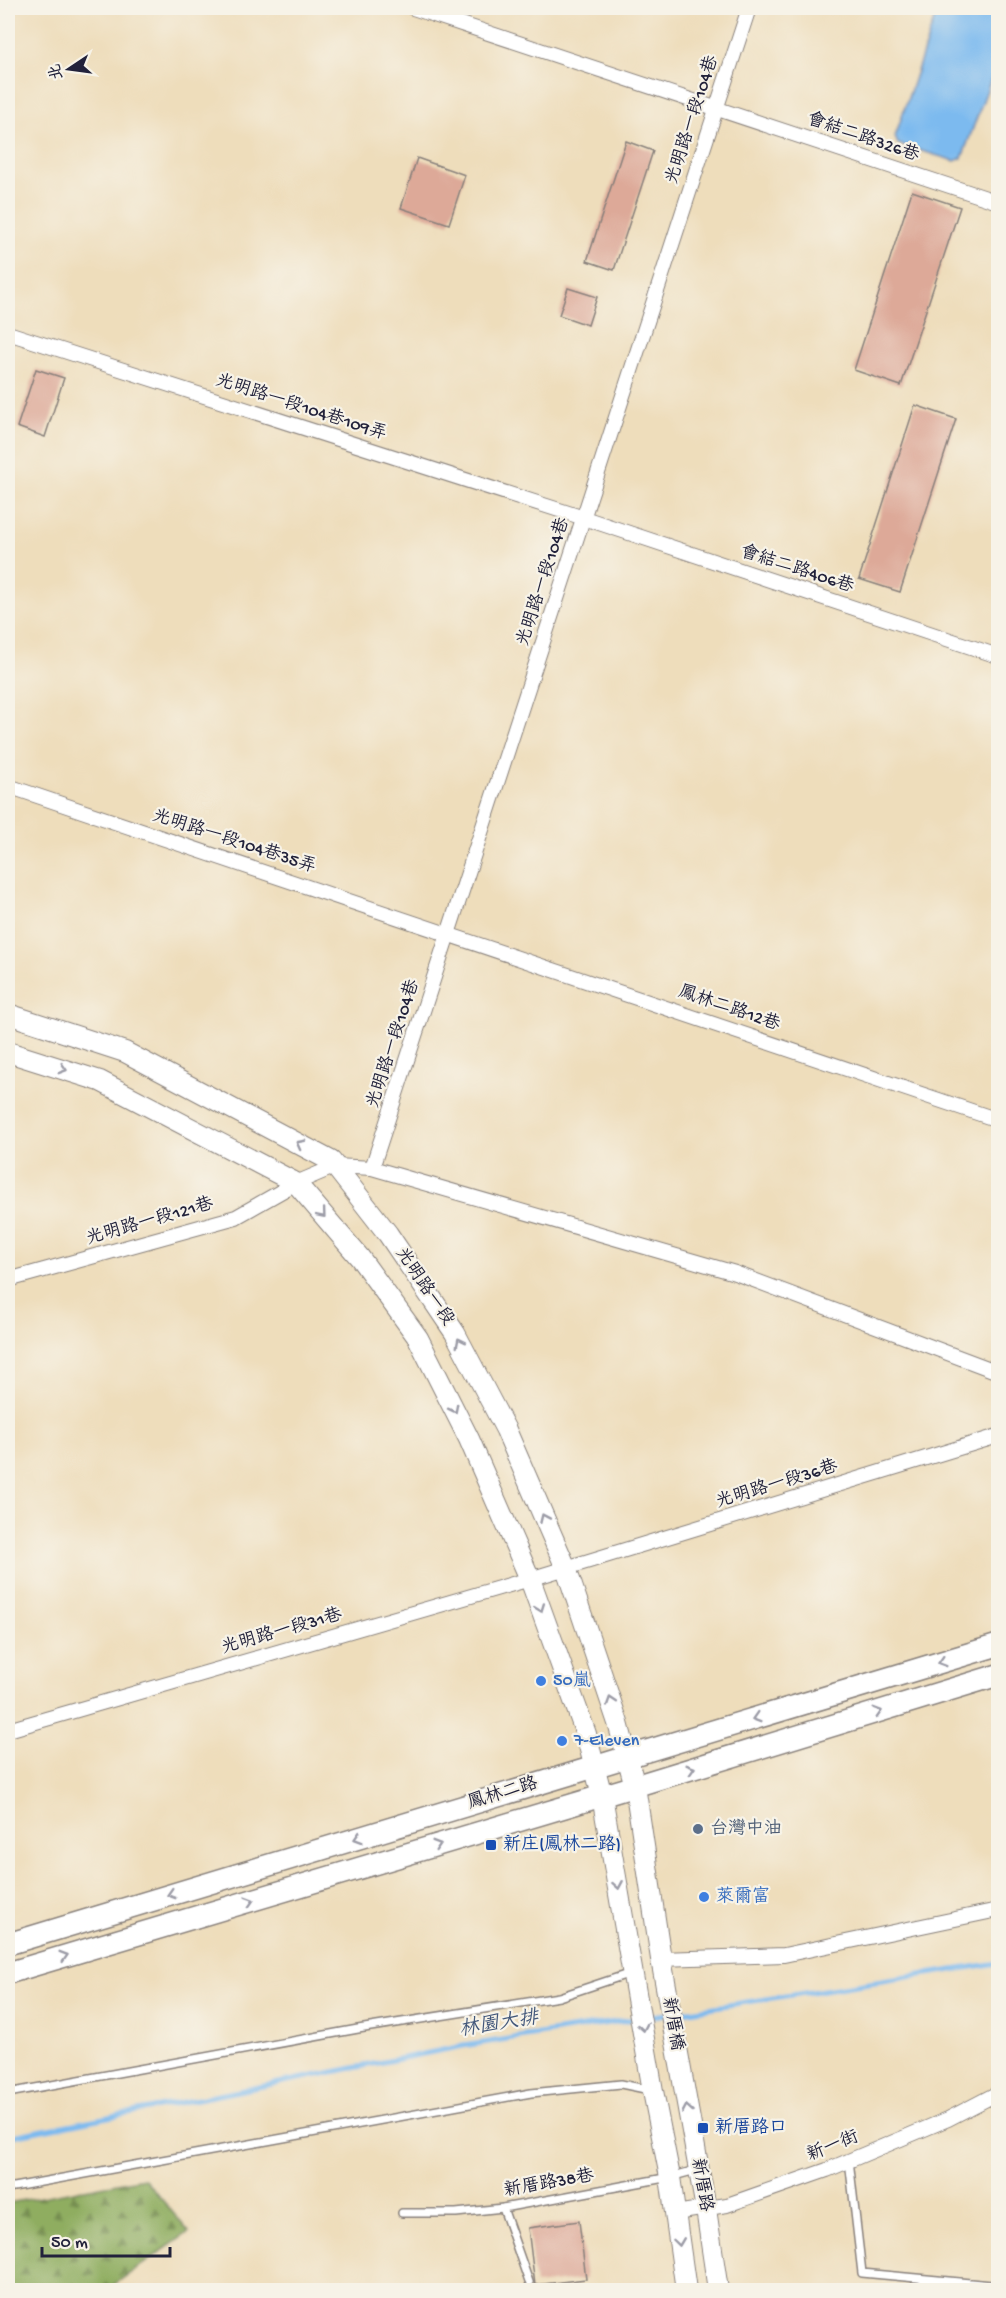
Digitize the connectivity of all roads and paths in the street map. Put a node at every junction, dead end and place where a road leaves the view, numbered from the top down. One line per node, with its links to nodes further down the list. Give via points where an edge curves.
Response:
1 (412, 8): 3 (street, 會結二路326巷)
2 (749, 8): 3 (street, 光明路一段104巷)
3 (716, 108): 4 (street, 會結二路326巷); 6 (street, 光明路一段104巷)
4 (999, 202)
5 (8, 333): 6 (street, 光明路一段104巷109弄)
6 (584, 518): 7 (street, 會結二路406巷); 9 (street, 光明路一段104巷)
7 (999, 656)
8 (8, 786): 9 (street, 光明路一段104巷35弄)
9 (449, 933): 12 (street, 鳳林二路12巷); 14 (street, 光明路一段104巷)
10 (8, 1014): 13 (street, 光明路一段, one-way to 10, via 125,1052)
11 (8, 1052): 15 (street, 光明路一段, one-way to 15, via 100,1081)
12 (999, 1120)
13 (336, 1166): 14 (street); 15 (street, 光明路一段121巷); 19 (street, 光明路一段, one-way to 13, via 506,1430 455,1333)
14 (372, 1168): 17 (street, via 735,1274)
15 (296, 1183): 16 (street, 光明路一段121巷, via 236,1217); 20 (street, 光明路一段, one-way to 20, via 360,1257 418,1338 469,1439)
16 (8, 1280)
17 (999, 1372)
18 (999, 1436): 19 (street, 光明路一段36巷)
19 (566, 1568): 20 (street, 光明路一段31巷); 24 (street, 光明路一段, one-way to 19)
20 (530, 1579): 23 (street, 光明路一段31巷); 25 (street, 光明路一段, one-way to 25)
21 (999, 1645): 24 (main road, 鳳林二路, one-way to 24)
22 (999, 1675): 26 (main road, 鳳林二路, one-way to 22)
23 (8, 1730)
24 (627, 1757): 25 (main road, 鳳林二路); 26 (street)
25 (595, 1766): 27 (street); 29 (main road, 鳳林二路, one-way to 29)
26 (635, 1786): 27 (main road, 鳳林二路); 30 (street)
27 (602, 1796): 31 (main road, 鳳林二路, one-way to 27); 32 (street, one-way to 32)
28 (999, 1910): 30 (street, via 784,1955)
29 (8, 1944)
30 (662, 1963): 33 (street, 新厝橋)
31 (8, 1973)
32 (633, 1973): 34 (street, 新厝橋, one-way to 34); 35 (lane, via 559,1997)
33 (682, 2080): 38 (street, 新厝路, one-way to 33)
34 (652, 2086): 39 (street, 新厝路); 40 (lane, via 621,2084 531,2093)
35 (8, 2093)
36 (999, 2093): 37 (street, 新一街)
37 (849, 2160): 42 (street, 新一街, via 727,2205); 46 (lane, via 862,2273)
38 (698, 2169): 39 (lane, 新厝路38巷); 42 (street, 新厝路)
39 (670, 2177): 41 (lane, 新厝路38巷); 44 (street, 新厝路)
40 (8, 2188)
41 (503, 2208): 43 (lane, 新厝路38巷); 45 (lane)
42 (706, 2209): 44 (street, 新一街); 48 (street, 新厝路)
43 (402, 2213)
44 (675, 2213): 47 (street, 新厝路, one-way to 47)
45 (529, 2282)
46 (992, 2285)
47 (686, 2290)
48 (718, 2290)

